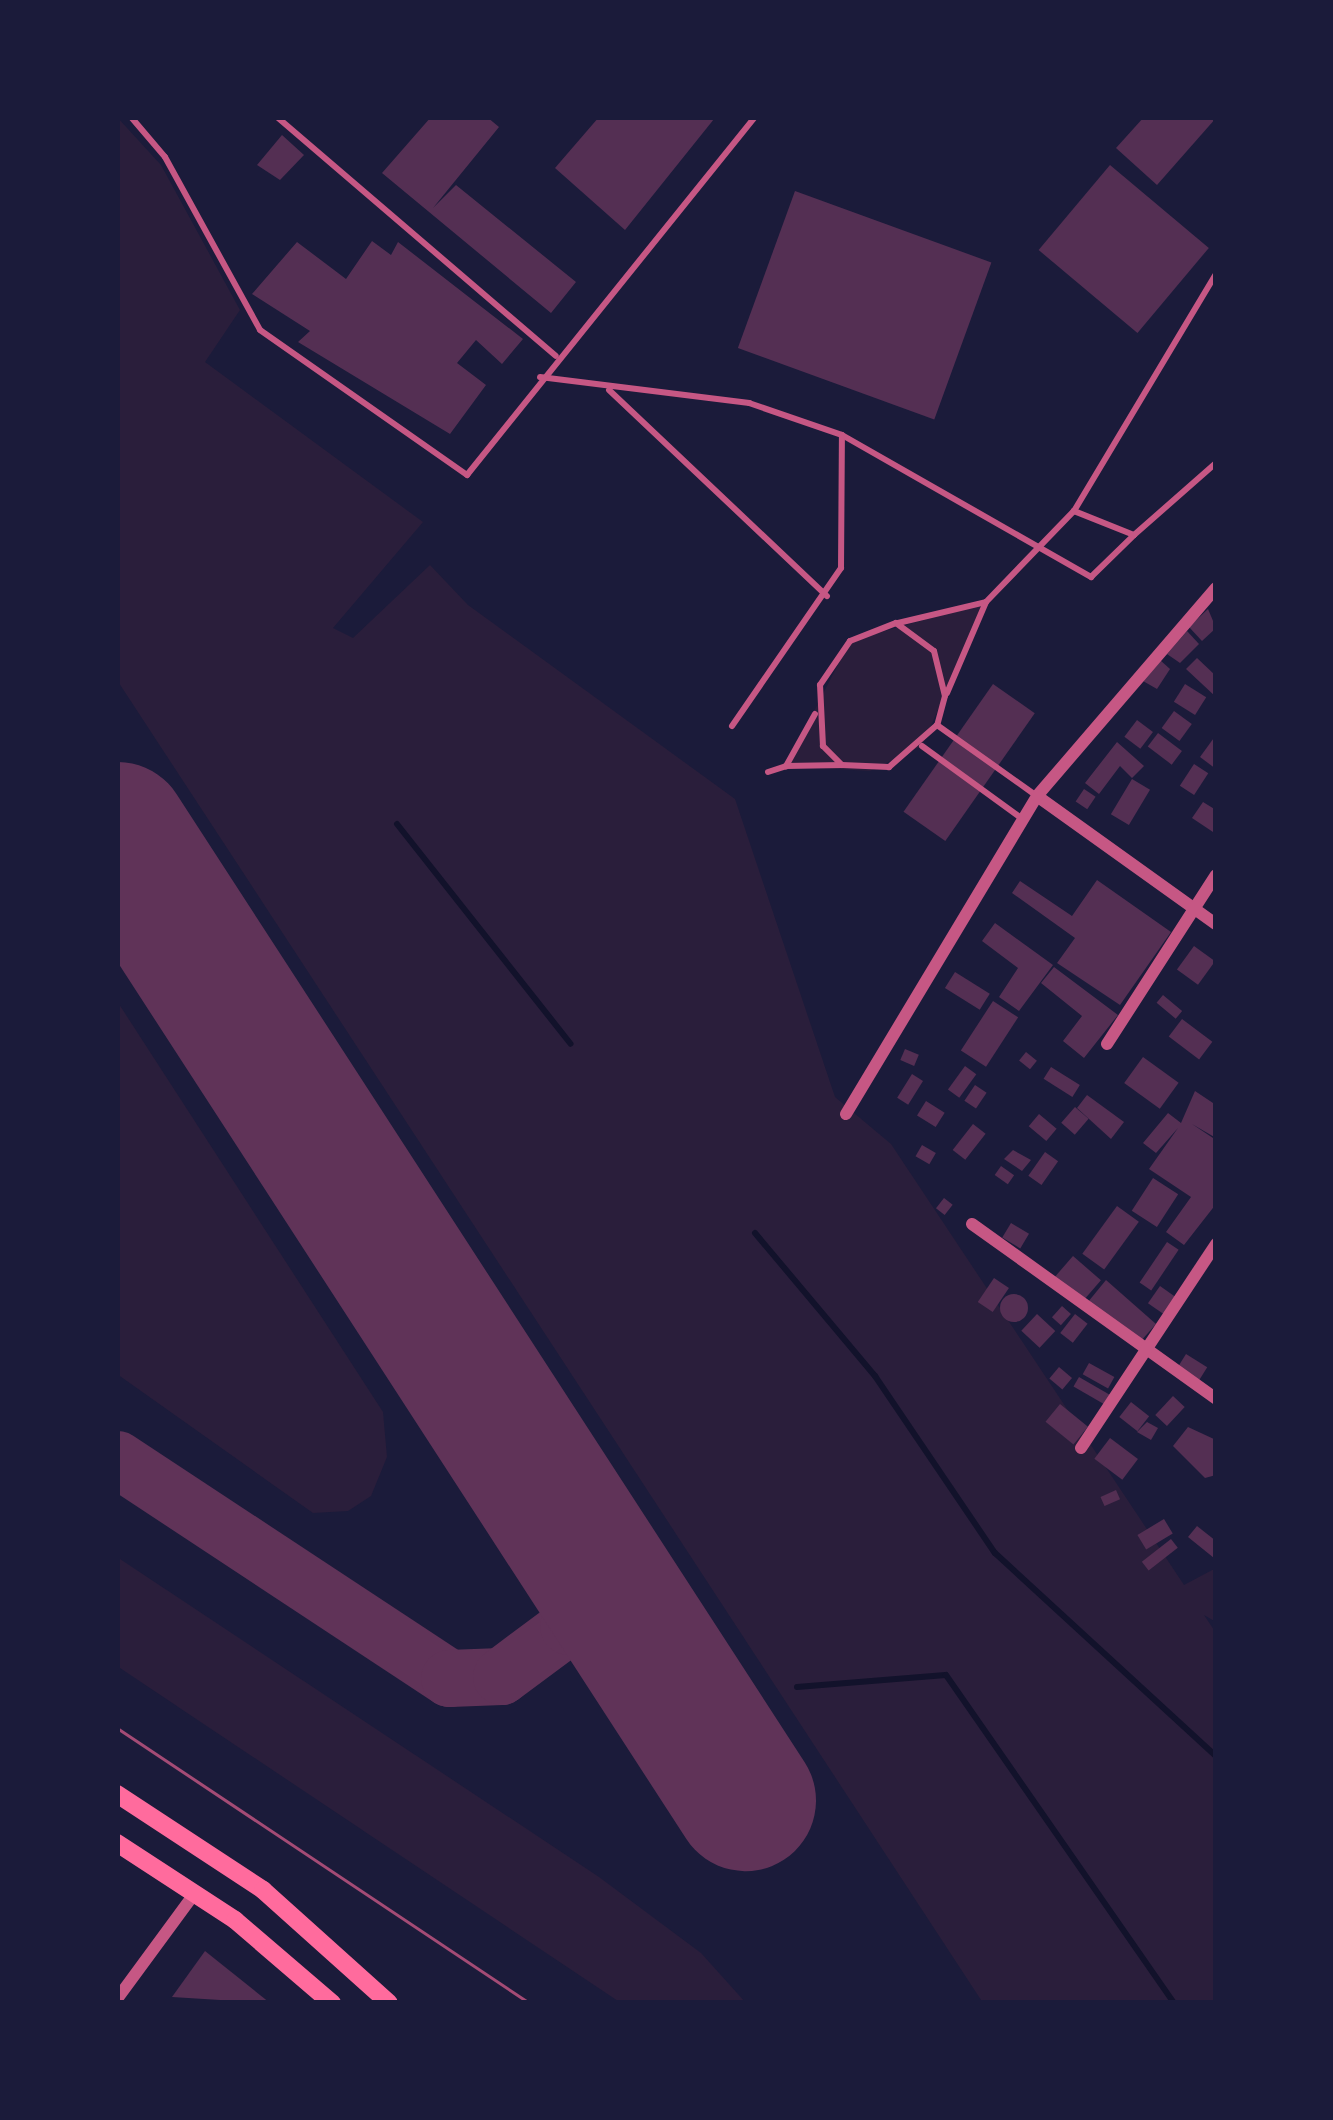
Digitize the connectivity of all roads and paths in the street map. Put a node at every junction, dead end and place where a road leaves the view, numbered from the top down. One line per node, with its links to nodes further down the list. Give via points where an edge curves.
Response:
1 (131, 117): 6 (lane, via 165,157 260,330 466,475)
2 (278, 117): 5 (lane)
3 (755, 117): 5 (lane)
4 (1216, 274): 10 (lane)
5 (556, 356): 6 (lane)
6 (540, 377): 7 (lane)
7 (609, 390): 8 (lane, via 749,403); 14 (lane)
8 (842, 435): 12 (lane); 14 (lane, via 841,568)
9 (1216, 463): 11 (lane)
10 (1074, 511): 11 (lane); 12 (lane)
11 (1134, 535): 12 (lane, via 1091,577)
12 (1040, 545): 15 (lane)
13 (1216, 587): 25 (street)
14 (826, 596): 20 (lane)
15 (986, 602): 16 (lane); 17 (lane)
16 (896, 623): 17 (lane, via 934,651); 18 (lane, via 850,641)
17 (945, 696): 19 (lane)
18 (816, 710): 22 (lane, via 823,746); 23 (lane)
19 (937, 725): 21 (lane); 25 (lane)
20 (731, 726)
21 (922, 746): 22 (lane, via 889,767); 26 (lane)
22 (842, 765): 23 (lane)
23 (786, 766): 24 (lane)
24 (768, 772)
25 (1037, 796): 26 (street); 28 (street)
26 (1023, 819): 31 (street)
27 (1216, 874): 28 (street)
28 (1193, 909): 29 (street); 30 (street)
29 (1216, 924)
30 (1107, 1043)
31 (846, 1114)
32 (972, 1223): 34 (street)
33 (1216, 1244): 34 (street)
34 (1146, 1350): 35 (street); 36 (street)
35 (1216, 1399)
36 (1081, 1448)
37 (117, 1794): 42 (main road, via 263,1890)
38 (117, 1843): 39 (main road)
39 (194, 1894): 40 (street); 41 (main road)
40 (117, 2000)
41 (332, 2003)
42 (389, 2003)

